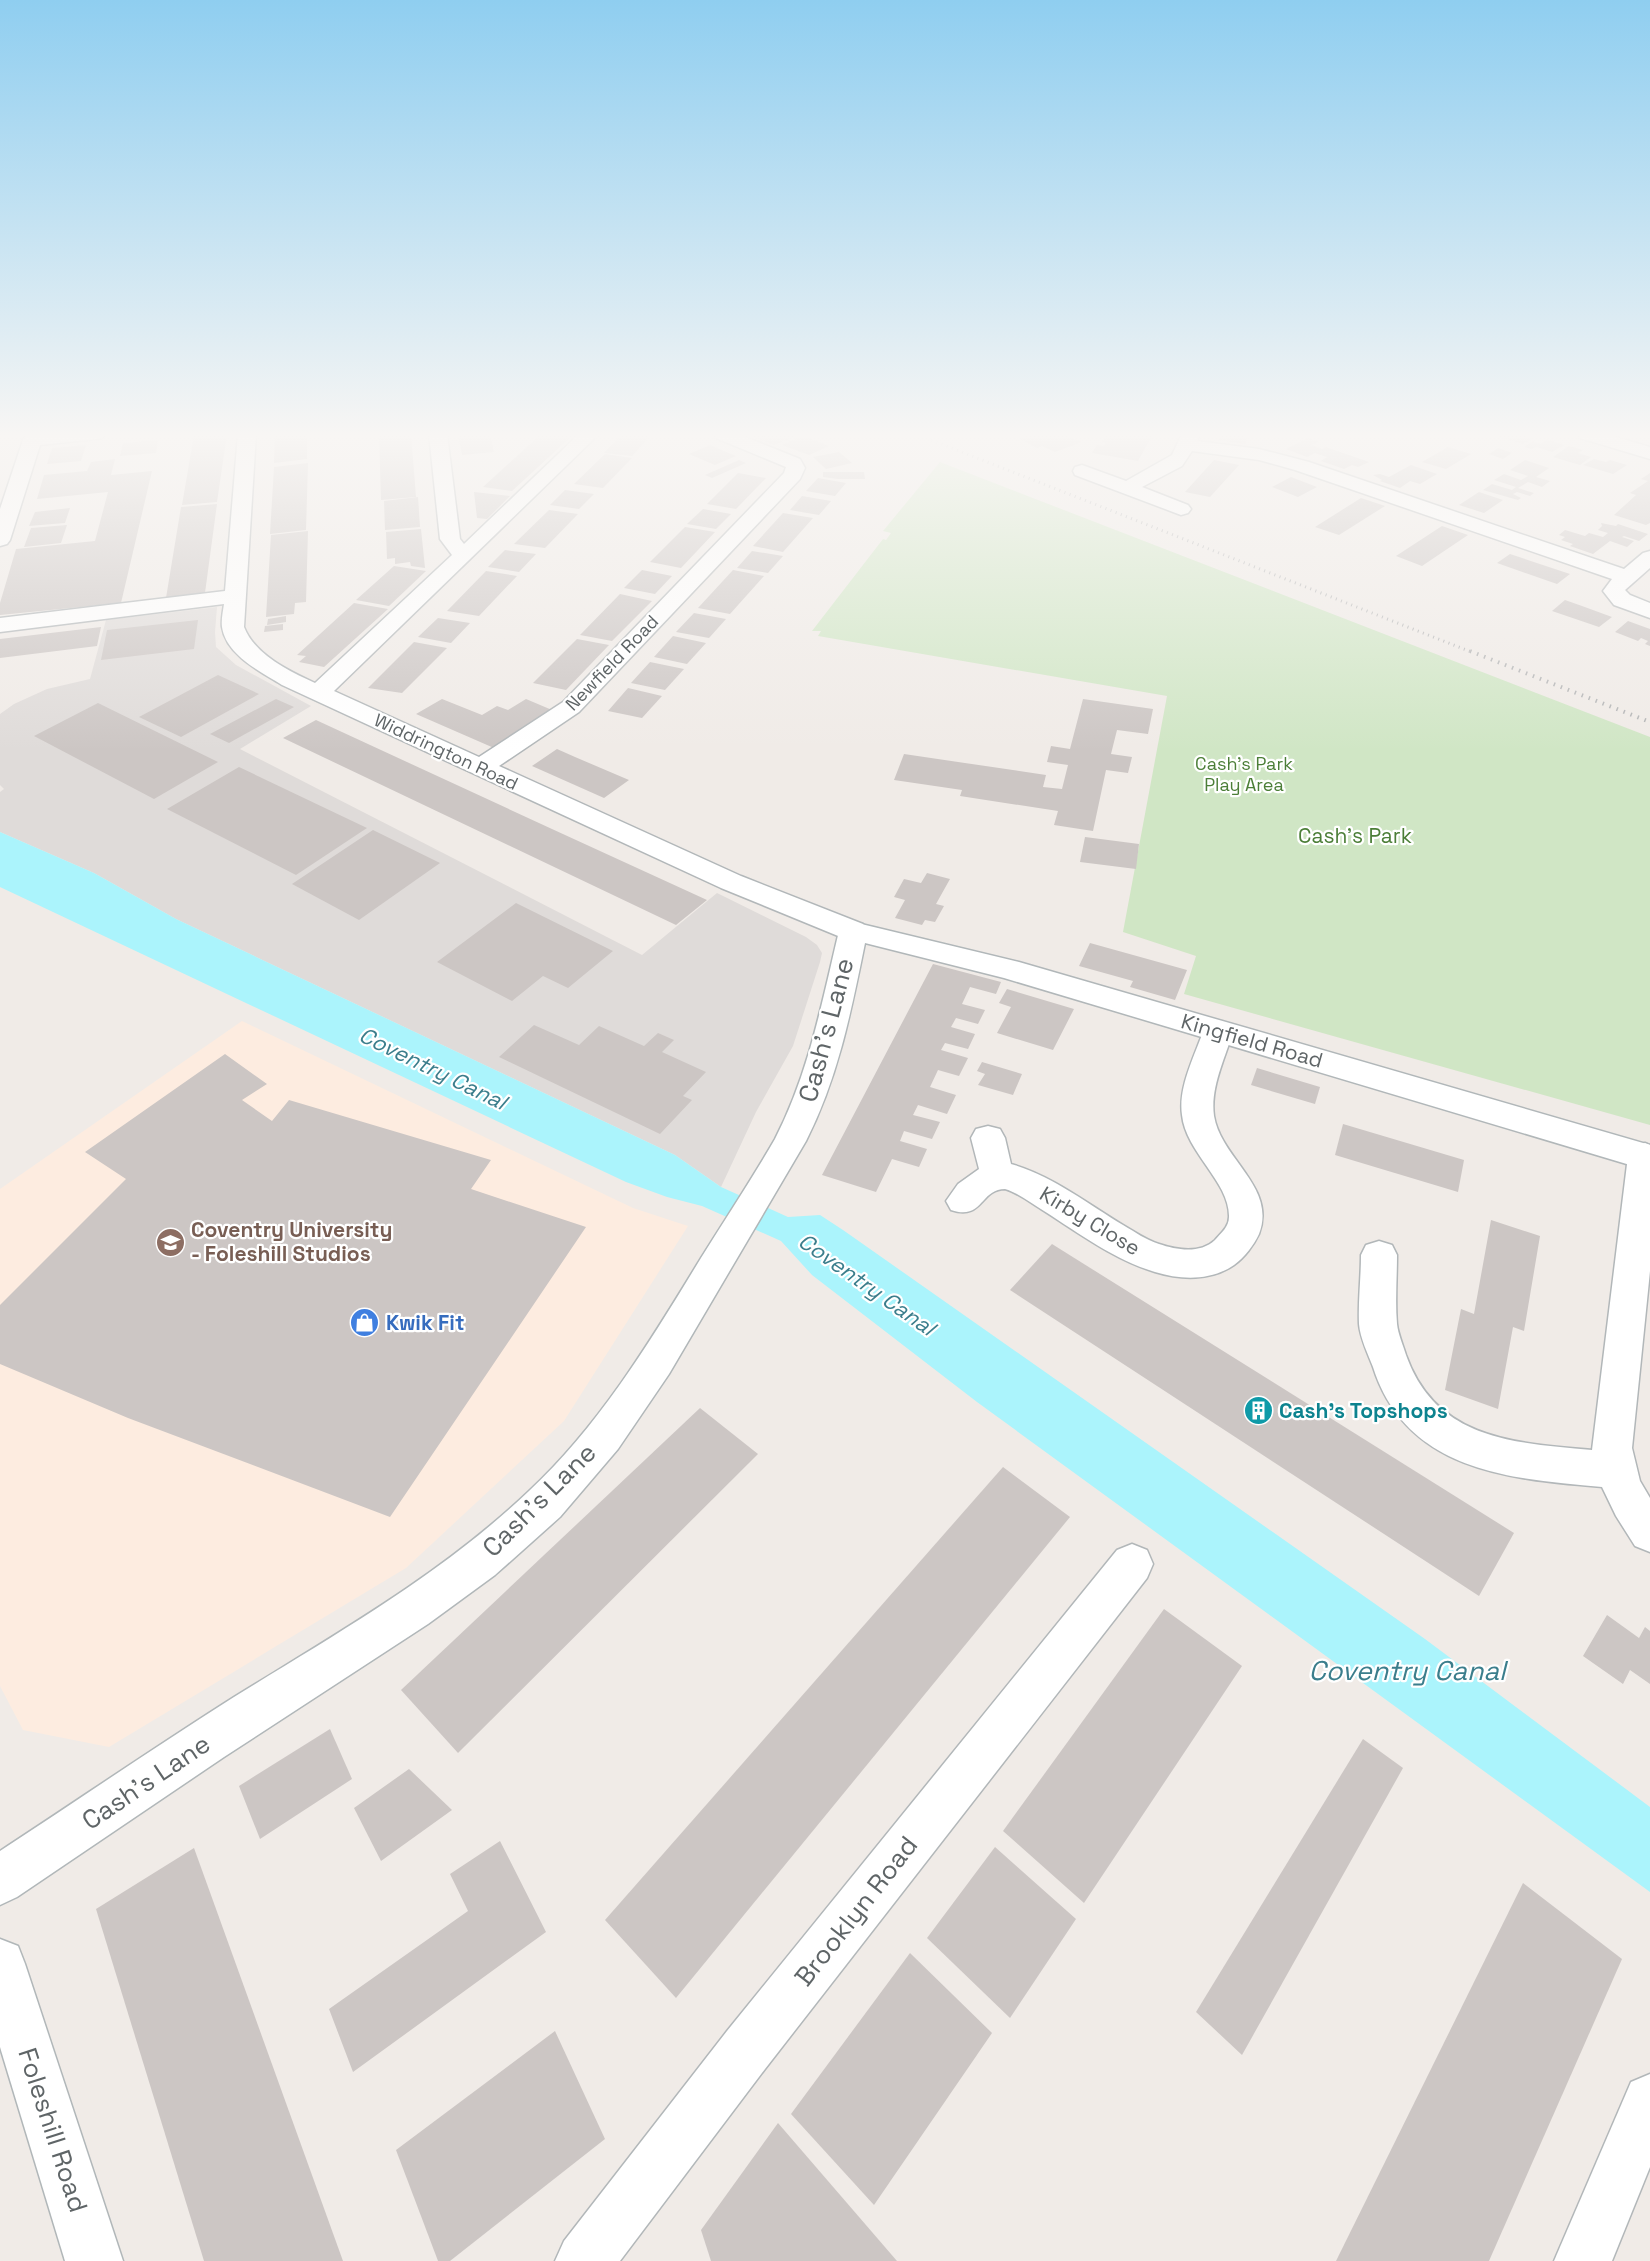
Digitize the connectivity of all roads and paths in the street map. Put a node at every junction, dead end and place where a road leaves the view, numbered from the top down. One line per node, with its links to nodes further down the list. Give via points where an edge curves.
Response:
1 (239, 540): 9 (street, Widdrington Road)
2 (450, 540): 6 (street)
3 (479, 540): 6 (street)
4 (732, 540): 13 (street, Newfield Road, via 578,701)
5 (1498, 540): 8 (street)
6 (464, 554): 12 (street, via 331,683)
7 (1650, 557): 8 (street)
8 (1622, 586): 10 (street, via 1633,605)
9 (234, 596): 11 (street); 12 (street, Widdrington Road, via 232,627 246,650 273,670)
10 (1650, 611)
11 (0, 625)
12 (317, 692): 13 (street, Widdrington Road)
13 (480, 768): 14 (street, Widdrington Road, via 731,882)
14 (853, 931): 15 (street, Kingfield Road, via 1010,969); 24 (street, Cash's Lane, via 824,1062 784,1153 626,1409 564,1483 514,1532 416,1607)
15 (1218, 1032): 17 (street, Kingfield Road); 18 (street, Kirby Close, via 1197,1115 1209,1146 1244,1199 1246,1215 1244,1232 1236,1244 1218,1257 1199,1263 1155,1259 1024,1182 1009,1175)
16 (988, 1138): 18 (street)
17 (1648, 1157): 21 (street, via 1612,1448)
18 (997, 1175): 19 (street, via 982,1182)
19 (963, 1201)
20 (1379, 1255): 21 (street, via 1378,1326 1398,1386 1430,1425 1472,1448 1523,1462)
21 (1615, 1470): 22 (street, via 1630,1506)
22 (1650, 1532)
23 (1132, 1564): 28 (street, Brooklyn Road, via 746,2050)
24 (0, 1880)
25 (0, 1964): 27 (street, Foleshill Road)
26 (1650, 2101): 29 (street)
27 (94, 2261)
28 (584, 2261)
29 (1583, 2261)

